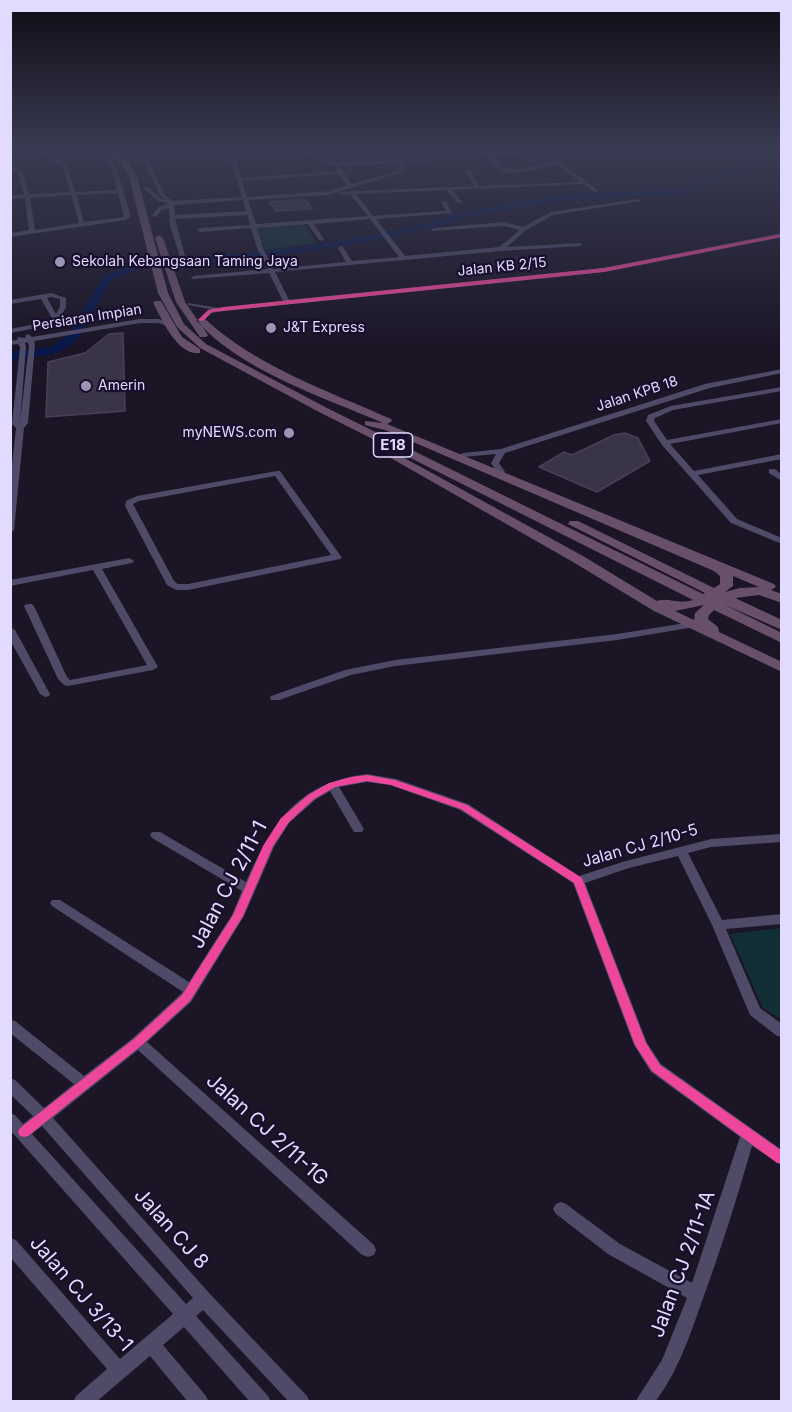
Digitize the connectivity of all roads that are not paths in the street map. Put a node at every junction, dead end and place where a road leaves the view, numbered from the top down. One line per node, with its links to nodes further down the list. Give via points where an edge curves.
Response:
1 (172, 217): 25 (street)
2 (31, 218): 17 (street)
3 (80, 218): 12 (street)
4 (126, 218): 12 (street)
5 (144, 218): 30 (highway, E18)
6 (154, 218): 24 (highway, E18)
7 (250, 218): 13 (street)
8 (346, 218): 11 (street)
9 (370, 218): 26 (street)
10 (544, 218): 14 (street)
11 (309, 221): 13 (street); 20 (street)
12 (82, 225): 17 (street)
13 (253, 226): 15 (street); 28 (street)
14 (524, 229): 16 (street, via 504,224); 23 (street)
15 (200, 230)
16 (434, 230)
17 (33, 232): 18 (street)
18 (10, 235)
19 (782, 235): 33 (street, Jalan KB 2/15, via 604,270)
20 (321, 239)
21 (579, 244): 23 (street)
22 (341, 248): 27 (street)
23 (501, 249): 26 (street)
24 (163, 251): 34 (highway, via 173,262); 47 (highway, E18, via 175,292 202,334 231,354)
25 (182, 256)
26 (404, 259): 27 (street)
27 (350, 264): 28 (street)
28 (270, 272): 29 (street); 33 (street)
29 (194, 278)
30 (160, 282): 36 (highway, via 155,289); 78 (highway, E18, via 180,325 221,358)
31 (43, 297): 32 (street); 37 (street); 37 (street, via 63,298)
32 (10, 302)
33 (287, 302): 35 (street, Jalan KB 2/15)
34 (190, 304): 35 (street, Jalan KB 2/15); 38 (highway)
35 (223, 309): 38 (street, Jalan KB 2/15, via 210,311)
36 (154, 310): 39 (highway); 40 (street, Persiaran Impian)
37 (57, 320): 41 (street, via 50,325)
38 (201, 320): 50 (highway, via 223,341 262,363)
39 (168, 324): 40 (street, Persiaran Impian, via 152,320); 66 (highway, via 178,339 210,361 363,439)
40 (91, 328): 43 (street, Persiaran Impian)
41 (10, 331)
42 (10, 341): 43 (street, Persiaran Impian)
43 (26, 341): 61 (street)
44 (782, 371): 49 (street, Jalan KPB 18, via 708,386)
45 (782, 389): 48 (street, via 662,411 650,421)
46 (782, 421): 48 (street)
47 (369, 423): 56 (highway); 75 (highway, E18)
48 (665, 443): 54 (street)
49 (502, 451): 50 (street, Jalan KPB 18); 53 (street, via 495,463)
50 (463, 455): 53 (highway)
51 (782, 456): 54 (street)
52 (772, 471): 55 (street)
53 (501, 472): 56 (highway)
54 (693, 474): 63 (street, via 734,521)
55 (782, 479)
56 (520, 483): 62 (highway)
57 (310, 501): 58 (street)
58 (300, 503): 60 (street); 60 (street, via 277,473 138,499 129,506 170,583 176,587 337,557)
59 (320, 515): 60 (street)
60 (309, 517)
61 (10, 530)
62 (656, 539): 68 (highway, via 719,568 728,575); 69 (highway)
63 (782, 541)
64 (129, 561): 65 (street)
65 (96, 567): 67 (street); 71 (street, via 153,667 68,683)
66 (608, 578): 72 (highway, via 670,607); 73 (highway)
67 (10, 583)
68 (731, 589): 70 (highway, via 754,589); 72 (highway)
69 (782, 594)
70 (782, 599)
71 (29, 606)
72 (702, 606): 79 (highway, via 701,620 708,628)
73 (659, 608): 74 (highway); 77 (street)
74 (692, 625): 77 (street); 79 (highway)
75 (782, 626)
76 (10, 630): 80 (street)
77 (655, 630): 81 (street, via 383,665 349,672)
78 (782, 639)
79 (775, 665)
80 (45, 694)
81 (275, 698)
82 (332, 785): 83 (street); 87 (street, Jalan CJ 2/11-1, via 367,778 392,782 464,807); 88 (street, Jalan CJ 2/11-1, via 285,820 268,846)
83 (358, 830)
84 (156, 835): 88 (street)
85 (782, 838): 86 (street, Jalan CJ 2/10-5, via 711,843)
86 (681, 850): 87 (street, Jalan CJ 2/10-5); 91 (street)
87 (578, 881): 101 (street, via 648,1058 656,1068)
88 (250, 890): 92 (street, Jalan CJ 2/11-1)
89 (56, 903): 92 (street)
90 (782, 919): 91 (street)
91 (718, 925): 94 (street, via 756,1011)
92 (191, 990): 95 (street, Jalan CJ 2/11-1)
93 (10, 1025): 97 (street)
94 (782, 1032)
95 (138, 1042): 97 (street, Jalan CJ 2/11-1); 105 (street, Jalan CJ 2/11-1G)
96 (10, 1084): 98 (street, Jalan CJ 8)
97 (85, 1085): 98 (street, Jalan CJ 2/11-1)
98 (43, 1117): 100 (street, Jalan CJ 2/11-1); 107 (street, Jalan CJ 8)
99 (10, 1119): 100 (street)
100 (24, 1132): 108 (street)
101 (748, 1135): 102 (street); 106 (street, Jalan CJ 2/11-1A, via 722,1225)
102 (782, 1159)
103 (561, 1209): 106 (street, via 614,1249)
104 (10, 1245): 110 (street, Jalan CJ 3/13-1)
105 (368, 1250)
106 (696, 1294): 115 (street, Jalan CJ 2/11-1A, via 672,1355)
107 (204, 1299): 108 (street); 114 (street, Jalan CJ 8)
108 (185, 1315): 109 (street); 113 (street)
109 (151, 1344): 110 (street); 112 (street)
110 (119, 1370): 111 (street)
111 (82, 1401)
112 (200, 1401)
113 (262, 1401)
114 (301, 1401)
115 (645, 1401)

